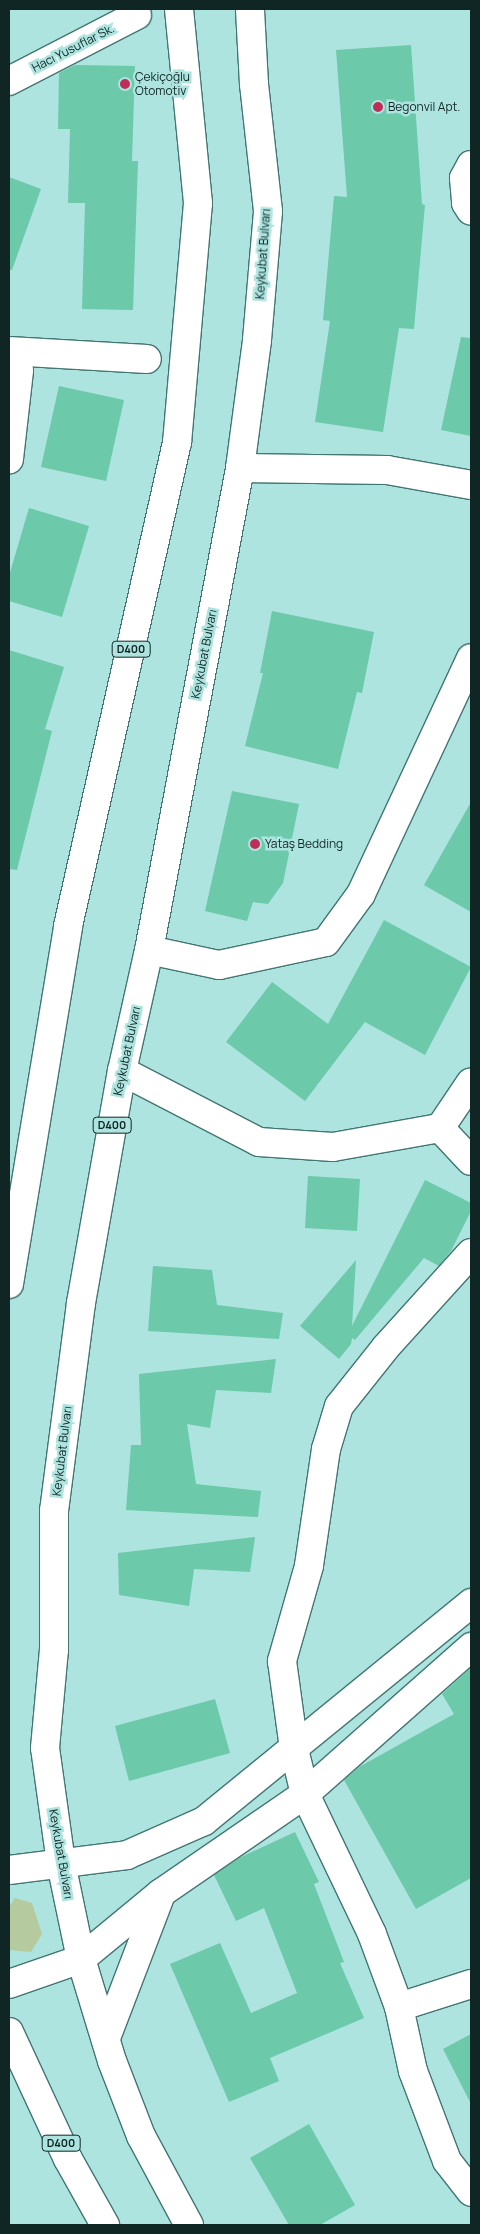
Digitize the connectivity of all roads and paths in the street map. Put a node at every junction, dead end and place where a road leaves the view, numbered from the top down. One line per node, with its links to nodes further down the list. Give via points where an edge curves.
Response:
1 (179, 9): 22 (main road, D400, via 198,203 177,443 68,926)
2 (250, 9): 6 (main road, Keykubat Bulvarı / D400)
3 (267, 9): 6 (main road)
4 (137, 15): 5 (main road, Hacı Yusuflar Sk.)
5 (9, 81)
6 (254, 84): 13 (main road, Keykubat Bulvarı / D400, via 268,210 257,340)
7 (471, 165): 8 (main road, via 464,178 466,203)
8 (471, 211)
9 (9, 351): 11 (main road)
10 (9, 358): 12 (main road, via 19,371)
11 (147, 359)
12 (9, 460)
13 (240, 468): 14 (main road, via 387,470); 16 (main road, Keykubat Bulvarı / D400)
14 (471, 484)
15 (471, 658): 16 (main road, via 361,894 326,942 219,965)
16 (149, 950): 17 (main road, Keykubat Bulvarı / D400)
17 (122, 1071): 19 (main road, via 258,1142 333,1148); 27 (main road, Keykubat Bulvarı / D400, via 81,1303 54,1511 54,1650 45,1748)
18 (471, 1082): 19 (main road)
19 (440, 1128): 20 (main road)
20 (471, 1161)
21 (471, 1253): 25 (main road, via 386,1347 339,1406 326,1448 309,1566 282,1661)
22 (9, 1284)
23 (471, 1604): 25 (main road)
24 (471, 1648): 26 (main road)
25 (294, 1749): 26 (main road); 27 (main road, via 204,1821 127,1855)
26 (305, 1794): 29 (main road); 33 (main road, via 372,1934)
27 (61, 1863): 28 (main road); 30 (main road, Keykubat Bulvarı / D400)
28 (9, 1870)
29 (162, 1893): 30 (main road); 35 (main road)
30 (81, 1959): 31 (main road); 35 (main road, Keykubat Bulvarı / D400)
31 (9, 1984)
32 (471, 1984): 33 (main road)
33 (399, 2007): 36 (main road, via 413,2071 447,2161)
34 (9, 2032): 37 (main road, D400, via 68,2159)
35 (106, 2038): 38 (main road, Keykubat Bulvarı / D400, via 141,2136)
36 (471, 2192)
37 (105, 2225)
38 (189, 2225)

